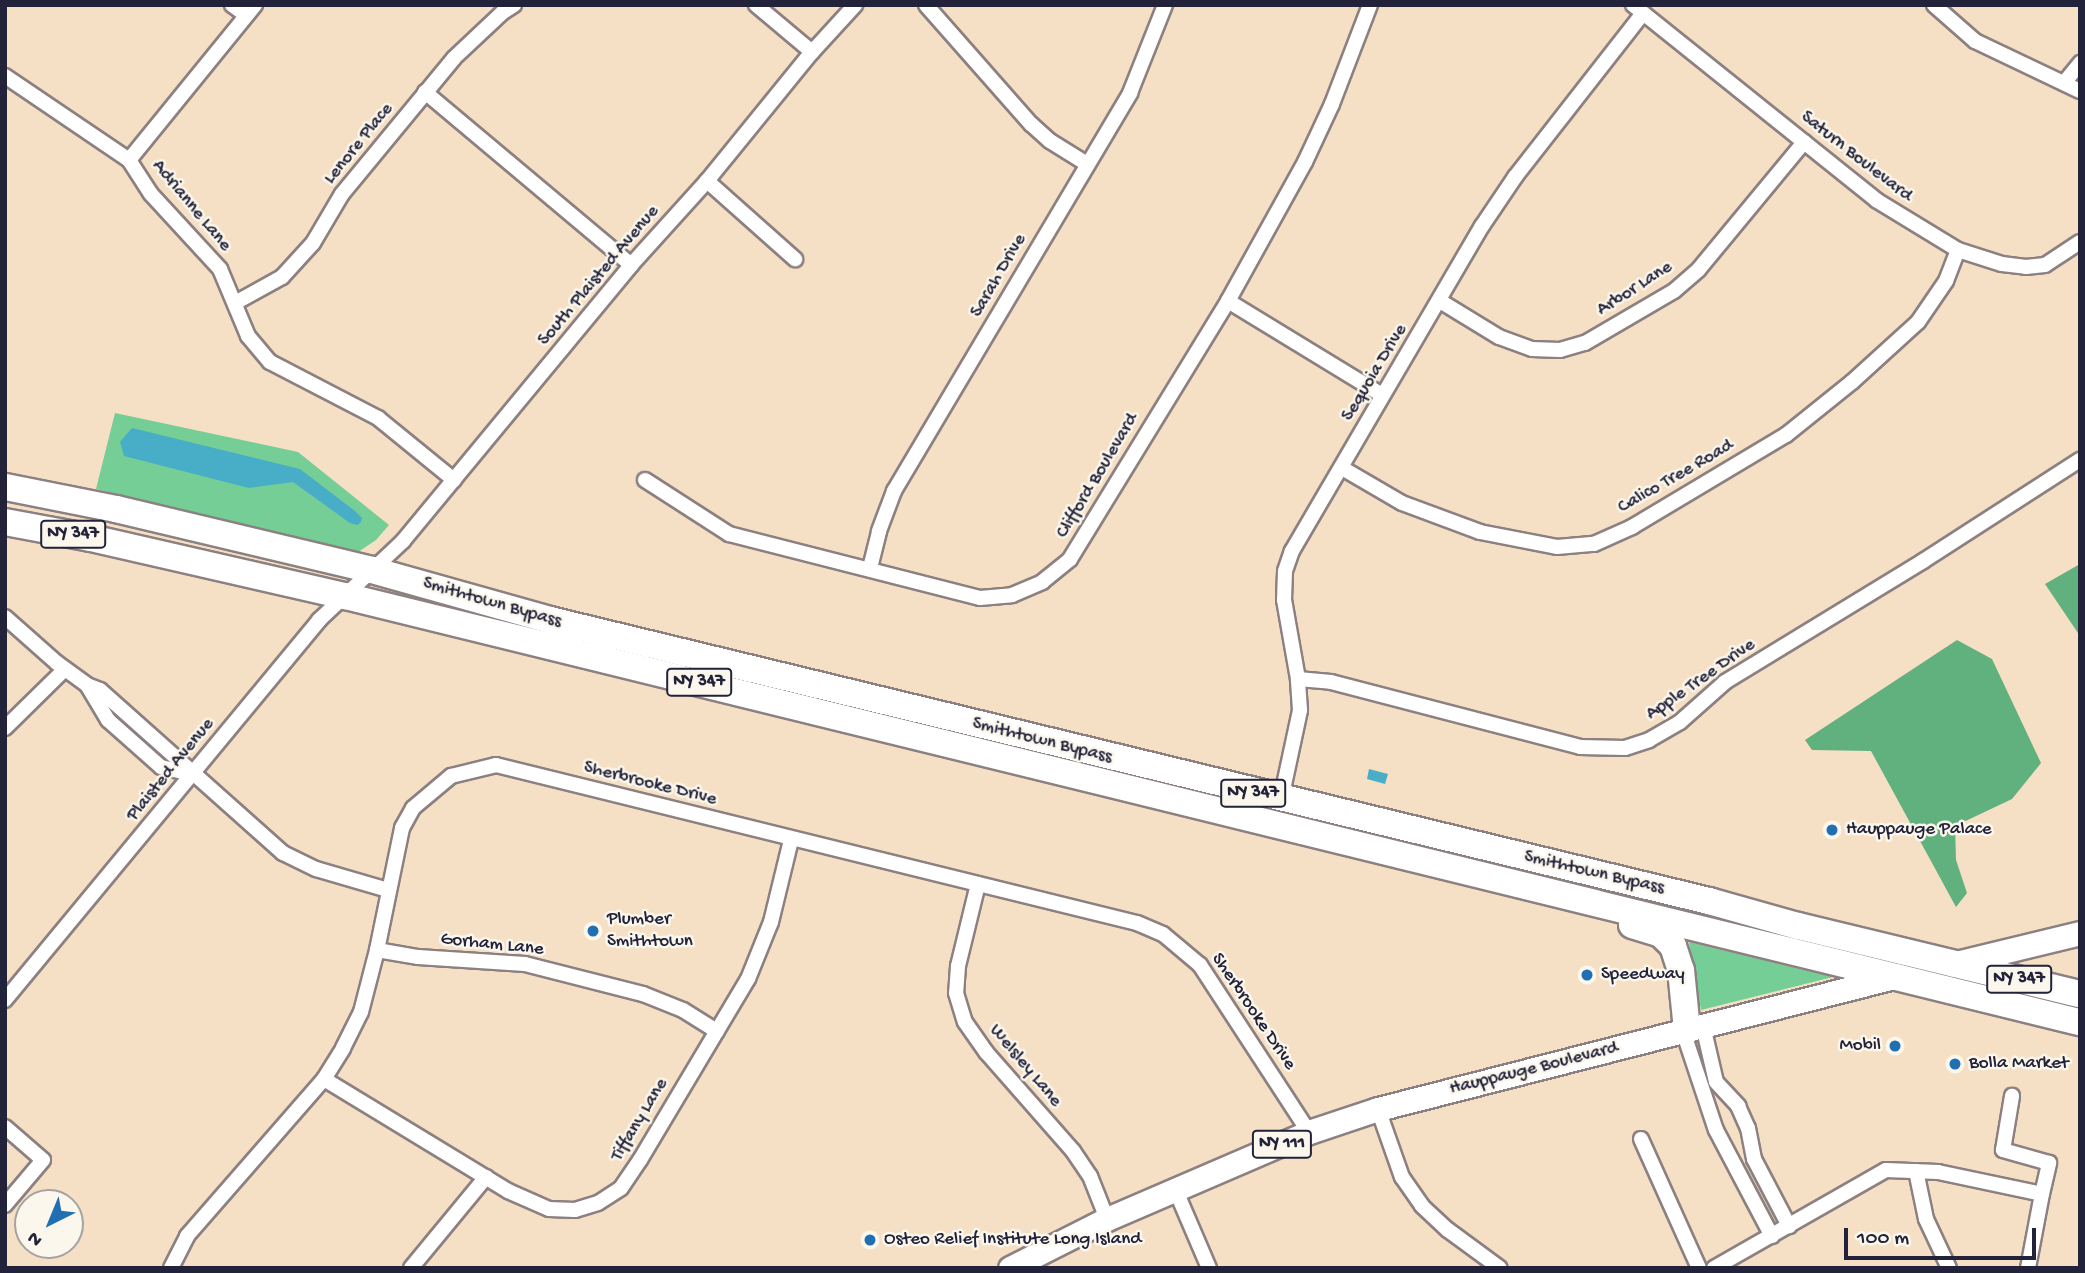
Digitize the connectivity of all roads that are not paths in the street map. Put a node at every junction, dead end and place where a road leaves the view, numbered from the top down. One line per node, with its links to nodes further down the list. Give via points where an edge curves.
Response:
1 (232, 5): 10 (street)
2 (514, 5): 16 (street, Lenore Place, via 454,58)
3 (756, 5): 11 (street)
4 (855, 5): 11 (street, South Plaisted Avenue)
5 (926, 5): 19 (street, via 1031,124)
6 (1165, 5): 19 (street, Sarah Drive, via 1130,93)
7 (1370, 5): 25 (street, Clifford Boulevard, via 1305,162)
8 (1934, 5): 14 (street, via 1975,41)
9 (1638, 9): 17 (street, Saturn Boulevard); 26 (street, Sequoia Drive, via 1515,177)
10 (250, 10): 18 (street)
11 (812, 52): 20 (street, South Plaisted Avenue)
12 (2080, 63): 14 (street)
13 (5, 76): 18 (street, Adrianne Lane)
14 (2064, 82): 15 (street)
15 (2080, 90)
16 (425, 92): 24 (street); 27 (street, Lenore Place, via 342,194 313,243 282,277)
17 (1804, 142): 22 (street, Saturn Boulevard, via 1876,200); 26 (street, Arbor Lane, via 1699,269 1674,292 1585,343 1532,349 1499,337)
18 (129, 160): 27 (street, Adrianne Lane, via 151,194 220,269)
19 (1087, 164): 35 (street, Sarah Drive, via 894,491)
20 (707, 181): 23 (street); 24 (street, South Plaisted Avenue)
21 (2080, 242): 22 (street, Saturn Boulevard, via 2045,265 2026,267)
22 (1958, 250): 30 (street, Calico Tree Road, via 1946,281 1918,322 1843,389 1786,435 1632,527 1594,544 1557,547 1479,532 1402,503)
23 (795, 259)
24 (631, 265): 31 (street, South Plaisted Avenue)
25 (1228, 301): 28 (street); 35 (street, Clifford Boulevard, via 1070,559 1042,582 1012,595 980,598)
26 (1440, 301): 28 (street, Sequoia Drive)
27 (235, 303): 31 (street, Adrianne Lane, via 248,336 270,362 378,418)
28 (1382, 395): 30 (street, Sequoia Drive)
29 (2080, 460): 40 (street, Apple Tree Drive, via 1725,682 1680,722 1625,748 1580,747 1331,682)
30 (1342, 468): 40 (street, Sequoia Drive, via 1292,551 1285,571 1284,600)
31 (454, 480): 36 (street, South Plaisted Avenue)
32 (645, 480): 35 (street, Clifford Boulevard, via 729,534)
33 (5, 487): 36 (highway, Smithtown Bypass / NY 347)
34 (5, 523): 37 (highway, Smithtown Bypass / NY 347)
35 (870, 568)
36 (372, 570): 37 (street, Plaisted Avenue); 46 (highway, Smithtown Bypass / NY 347, via 550,620)
37 (345, 596): 45 (street, Plaisted Avenue, via 319,621); 50 (highway, Smithtown Bypass / NY 347)
38 (5, 617): 39 (street)
39 (65, 669): 41 (street); 42 (street)
40 (1298, 679): 46 (street, Sequoia Drive, via 1297,730)
41 (86, 685): 43 (street, via 100,690); 44 (street, via 108,720)
42 (5, 729)
43 (150, 735): 44 (street); 45 (street)
44 (139, 748): 45 (street, via 161,767)
45 (192, 775): 49 (street, via 282,853 316,869); 56 (street, Plaisted Avenue)
46 (1281, 799): 53 (highway, Smithtown Bypass / NY 347)
47 (791, 840): 48 (street, Sherbrooke Drive); 49 (street, Sherbrooke Drive, via 496,765 485,766 451,776 413,808 402,828); 59 (street, Tiffany Lane, via 771,922 748,979)
48 (978, 884): 64 (street, Sherbrooke Drive, via 1136,923 1182,947 1200,965); 73 (street, Welsley Lane, via 958,966 956,993 965,1022 1073,1151 1090,1176)
49 (388, 890): 52 (street, Sherbrooke Drive)
50 (1552, 891): 54 (highway, Smithtown Bypass / NY 347); 58 (highway, via 1562,902 1651,930 1667,940 1681,970)
51 (2080, 933): 53 (main road, Hauppauge Boulevard / NY 111)
52 (377, 950): 59 (street, Gorham Lane, via 525,964 643,994 684,1010); 60 (street, Sherbrooke Drive, via 361,1012)
53 (1958, 963): 54 (main road, Hauppauge Boulevard / NY 111); 55 (highway, Smithtown Bypass / NY 347)
54 (1895, 977): 57 (highway, Smithtown Bypass / NY 347); 58 (main road, Hauppauge Boulevard / NY 111)
55 (2080, 994)
56 (5, 1000)
57 (2080, 1021)
58 (1691, 1029): 62 (main road, Hauppauge Boulevard / NY 111); 65 (street, via 1716,1082 1738,1106); 67 (street, via 1702,1090)
59 (717, 1031): 69 (street, Tiffany Lane, via 621,1188 598,1203 575,1210 549,1209)
60 (324, 1079): 69 (street, Tiffany Lane); 76 (street, Sherbrooke Drive, via 187,1236)
61 (2012, 1096): 71 (street, via 2003,1150 2049,1163)
62 (1378, 1109): 64 (main road, Hauppauge Boulevard / NY 111); 80 (street, via 1402,1177 1422,1206)
63 (5, 1127): 72 (street, via 43,1160)
64 (1309, 1132): 70 (main road, Hauppauge Boulevard / NY 111)
65 (1750, 1138): 67 (street); 74 (street, via 1754,1159)
66 (1640, 1139): 81 (street)
67 (1725, 1147): 75 (street)
68 (1916, 1171): 71 (street); 74 (street, via 1886,1170); 83 (street, via 1926,1219)
69 (486, 1177): 77 (street)
70 (1176, 1191): 73 (main road, Hauppauge Boulevard / NY 111); 79 (street)
71 (2042, 1194): 84 (street)
72 (5, 1205)
73 (1107, 1219): 78 (main road, Hauppauge Boulevard / NY 111)
74 (1789, 1226): 75 (street)
75 (1772, 1236): 82 (street)
76 (171, 1268)
77 (411, 1268)
78 (1010, 1268)
79 (1209, 1268)
80 (1500, 1268)
81 (1699, 1268)
82 (1714, 1268)
83 (1949, 1268)
84 (2028, 1268)

